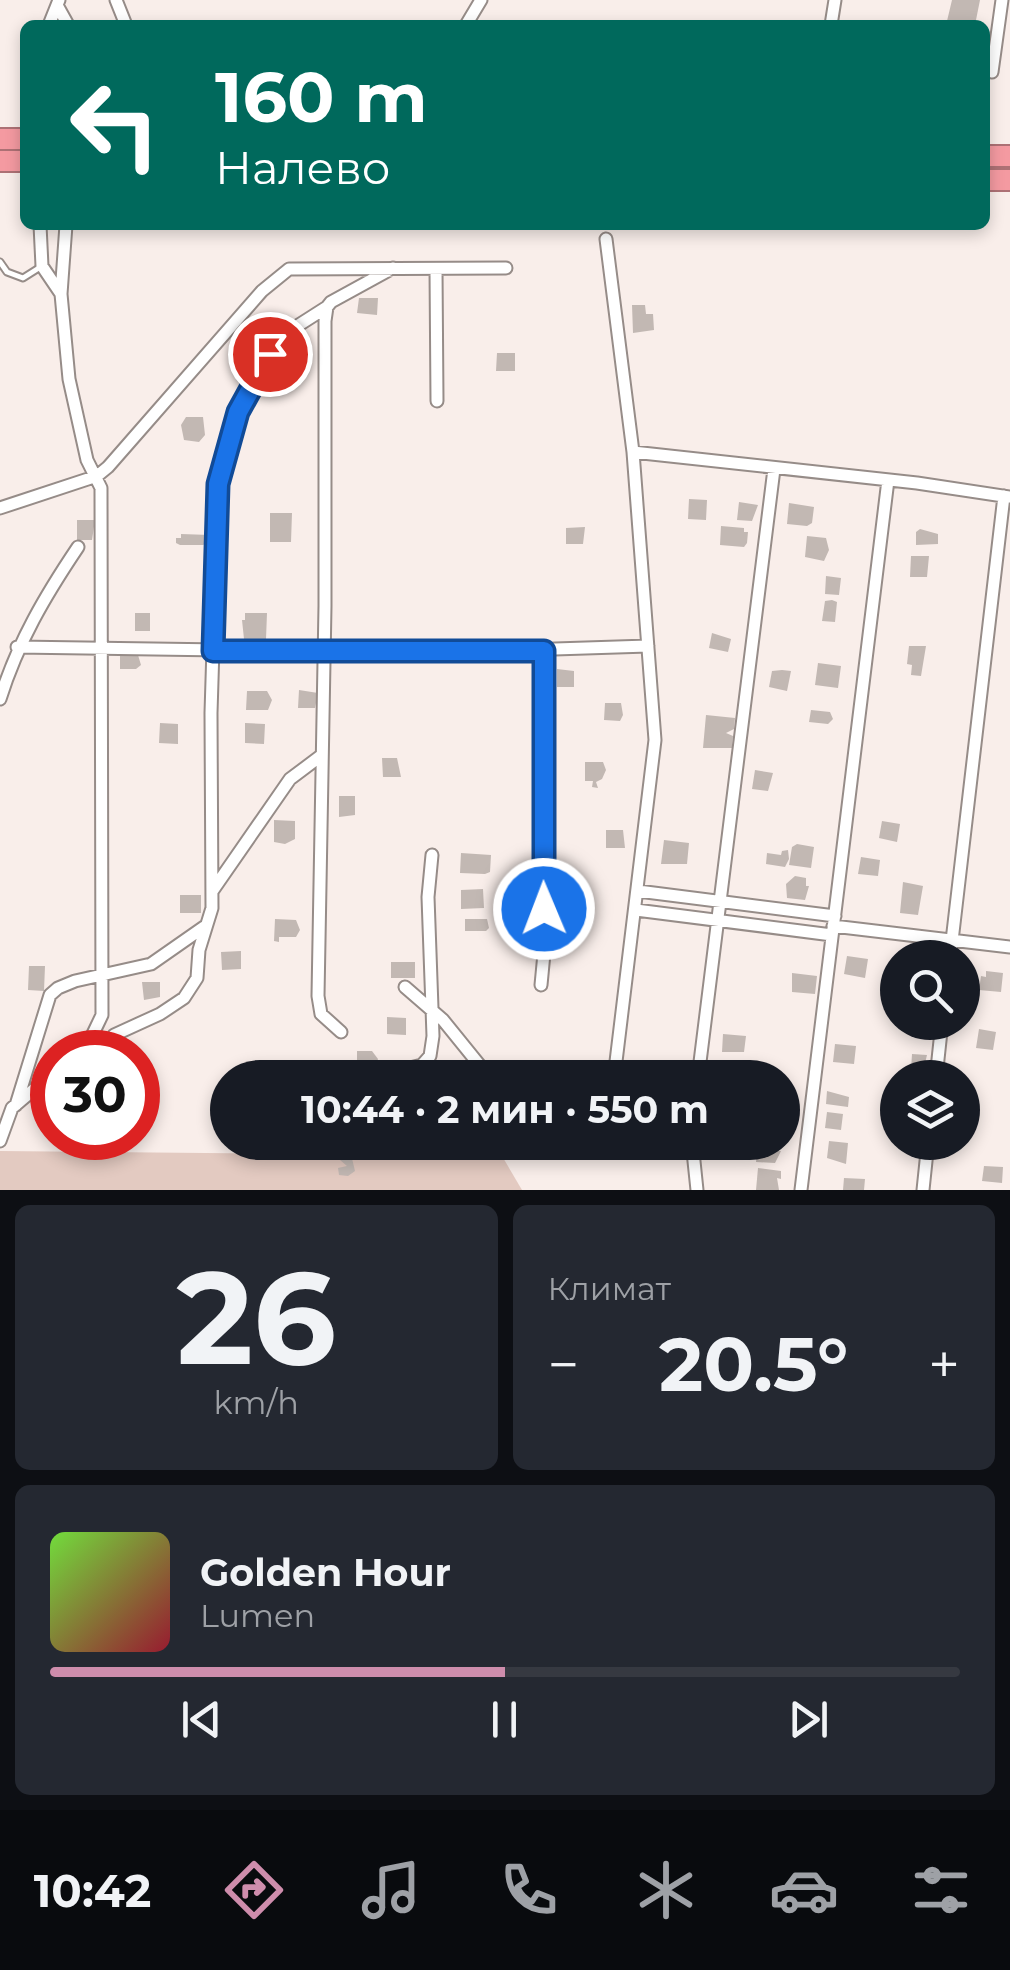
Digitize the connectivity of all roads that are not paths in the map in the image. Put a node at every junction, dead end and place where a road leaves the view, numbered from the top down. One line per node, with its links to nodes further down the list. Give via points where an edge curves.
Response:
1 (1002, 0): 2 (street)
2 (992, 72)
3 (40, 230): 7 (street)
4 (66, 230): 11 (street)
5 (606, 239): 14 (street)
6 (0, 262): 7 (lane, via 23,278)
7 (42, 266): 11 (street)
8 (393, 268): 10 (street); 12 (street); 16 (street, via 298,267 279,274)
9 (506, 268): 10 (street)
10 (436, 269): 13 (street)
11 (61, 294): 16 (street, via 69,378 87,460)
12 (327, 306): 24 (street, via 280,337 238,412 218,484); 25 (street)
13 (437, 401)
14 (634, 452): 15 (street); 21 (street)
15 (774, 469): 17 (street); 32 (street)
16 (98, 476): 19 (street); 23 (street)
17 (888, 480): 18 (street); 35 (street)
18 (1007, 496): 37 (street)
19 (0, 508)
20 (78, 548): 22 (street)
21 (648, 646): 26 (street); 31 (street, via 655,740)
22 (17, 647): 23 (street); 27 (street)
23 (100, 648): 24 (street); 40 (street)
24 (213, 651): 25 (street); 30 (street)
25 (324, 651): 26 (street); 28 (street)
26 (544, 651): 41 (street)
27 (0, 699)
28 (322, 755): 30 (street, via 290,779); 46 (street, via 318,1006)
29 (432, 855): 43 (street)
30 (212, 890): 36 (street)
31 (638, 891): 32 (street); 33 (street)
32 (720, 901): 34 (street); 35 (street)
33 (636, 910): 34 (street); 49 (street)
34 (718, 920): 35 (street); 50 (street)
35 (833, 926): 37 (street); 57 (street)
36 (204, 927): 40 (street, via 151,964); 45 (street, via 192,989)
37 (952, 940)
38 (980, 943): 39 (street)
39 (1010, 947)
40 (101, 974): 44 (street); 52 (street, via 50,995)
41 (541, 985)
42 (406, 987): 43 (street)
43 (434, 1010): 47 (street); 48 (street)
44 (95, 1030)
45 (125, 1030)
46 (341, 1032)
47 (426, 1060)
48 (472, 1060)
49 (616, 1060)
50 (700, 1060)
51 (30, 1093): 52 (street)
52 (16, 1105): 53 (street)
53 (0, 1141)
54 (694, 1160): 56 (street)
55 (926, 1160): 58 (street)
56 (698, 1190)
57 (801, 1190)
58 (922, 1190)

